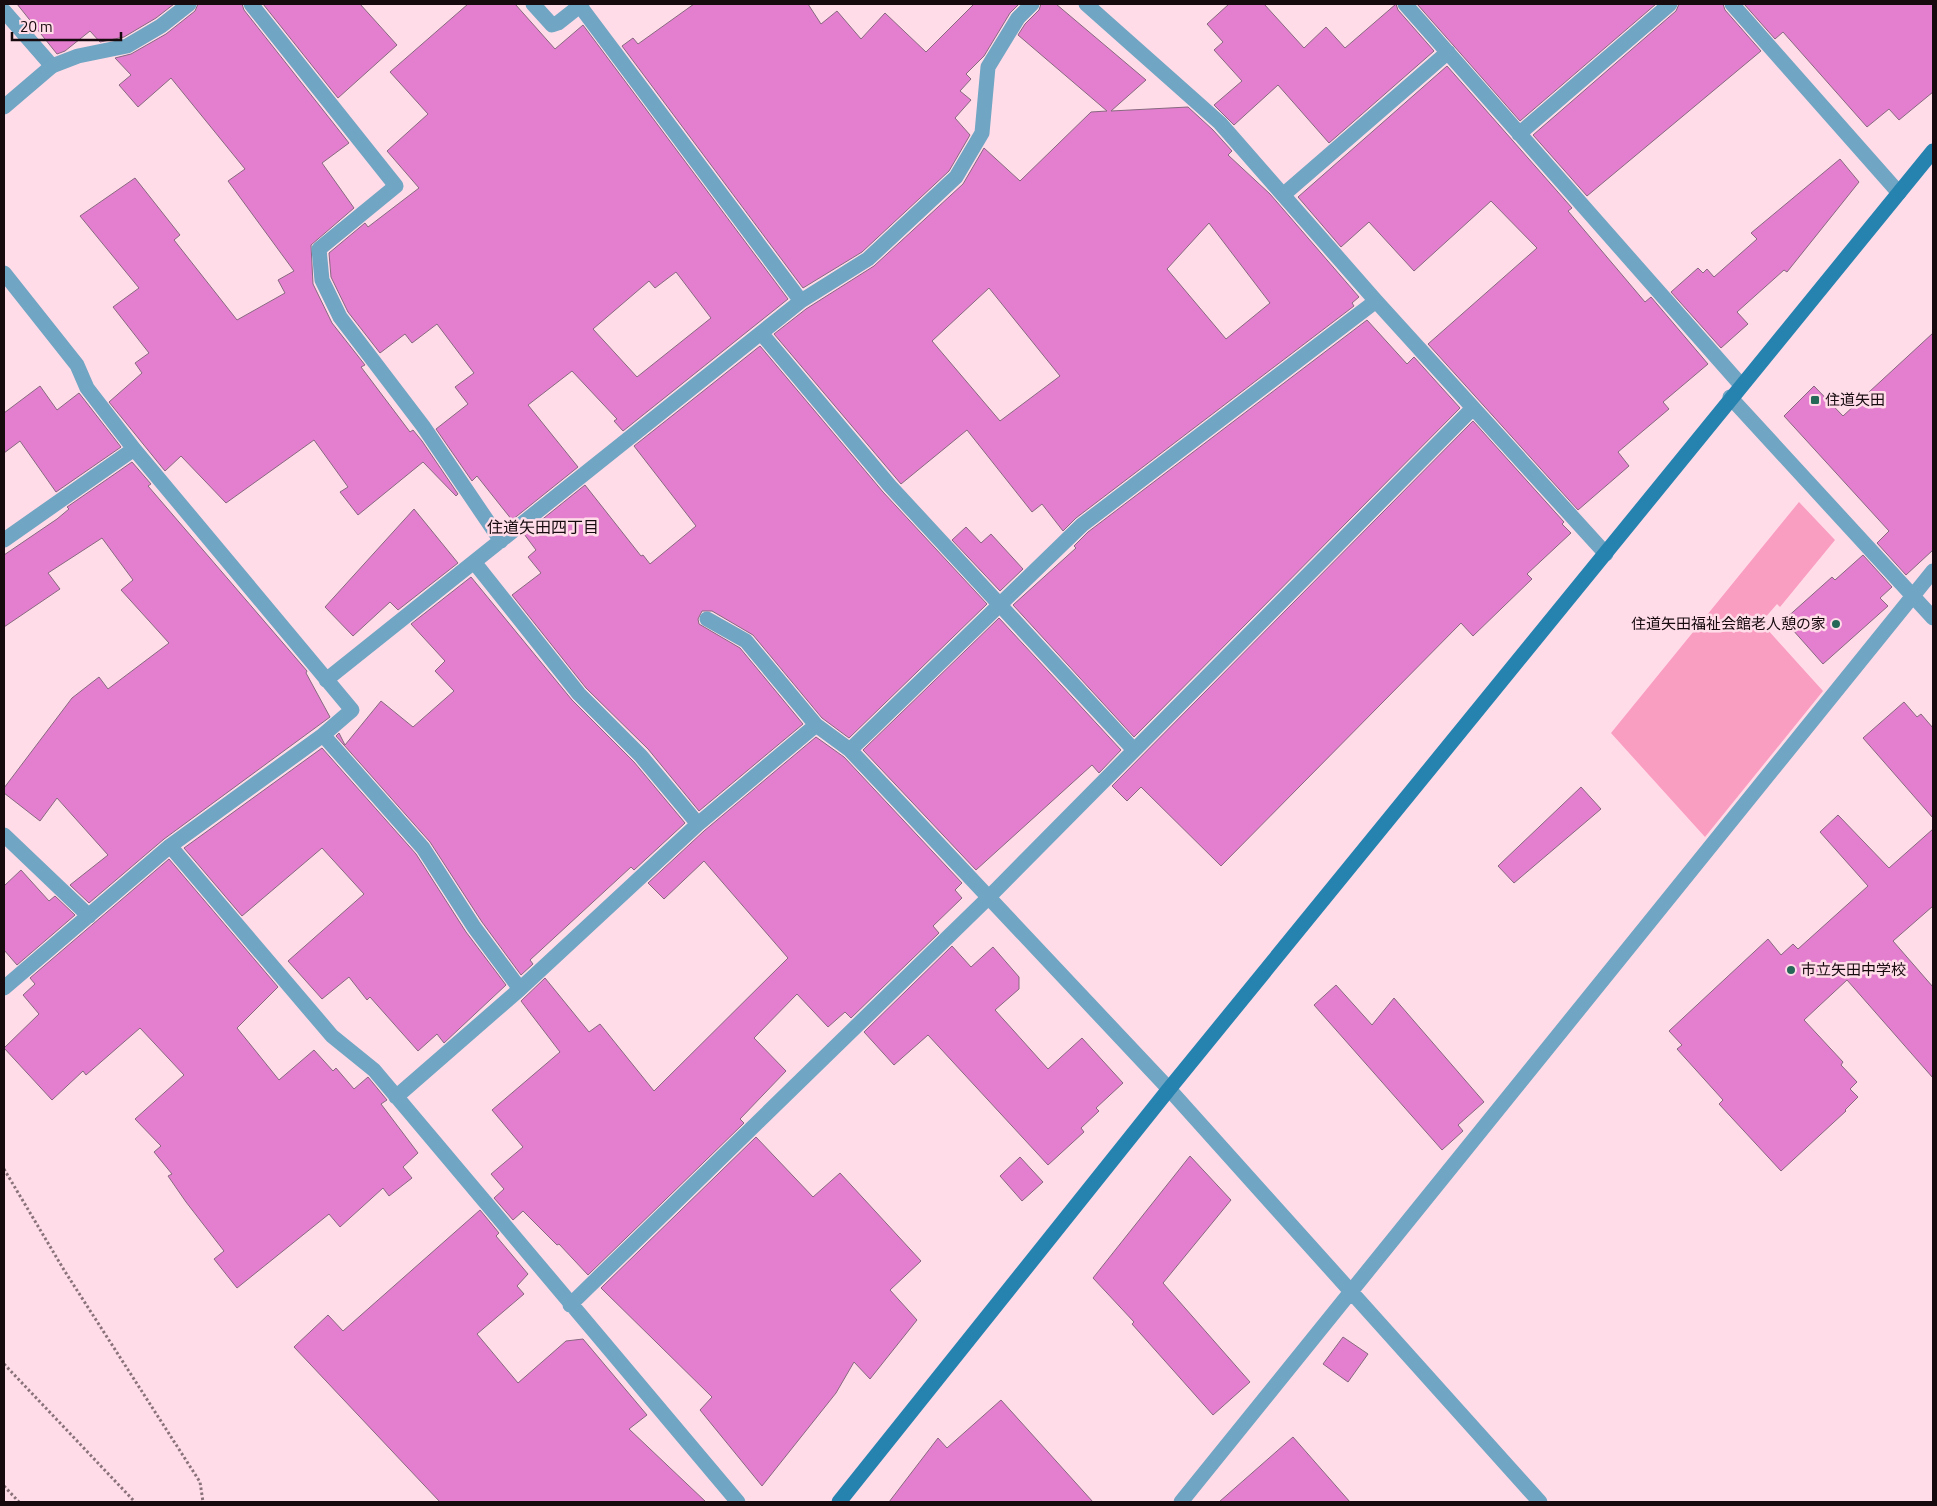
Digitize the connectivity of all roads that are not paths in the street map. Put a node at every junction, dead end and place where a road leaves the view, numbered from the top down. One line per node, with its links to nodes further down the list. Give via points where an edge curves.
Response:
1 (190, 4): 12 (street, via 127,46 78,56)
2 (251, 4): 27 (street, via 396,186 319,249 322,280 340,317 422,426)
3 (534, 4): 9 (street, via 552,25)
4 (1032, 4): 19 (street, via 1018,18 988,67 982,133 956,177 868,258)
5 (1086, 4): 17 (street, via 1220,123)
6 (1406, 4): 11 (street)
7 (1670, 4): 14 (street)
8 (1732, 4): 16 (street)
9 (581, 5): 19 (street)
10 (4, 11): 12 (street)
11 (1448, 52): 14 (street); 17 (street)
12 (52, 66): 13 (street)
13 (4, 107)
14 (1518, 134): 22 (street)
15 (1933, 151): 16 (street)
16 (1899, 193): 22 (street)
17 (1283, 195): 20 (street)
18 (4, 273): 25 (street, via 77,365 87,388)
19 (800, 301): 21 (street)
20 (1376, 301): 24 (street); 32 (street, via 1082,525)
21 (761, 333): 27 (street); 32 (street, via 890,486)
22 (1741, 385): 23 (street)
23 (1730, 397): 28 (street); 31 (street)
24 (1473, 408): 28 (street); 39 (street)
25 (134, 449): 26 (street); 35 (street)
26 (4, 540)
27 (501, 541): 29 (street)
28 (1606, 554): 47 (street)
29 (474, 562): 35 (street); 40 (street, via 579,694 641,756)
30 (1933, 572): 31 (street)
31 (1913, 596): 33 (street); 49 (street)
32 (1000, 605): 38 (street); 39 (street)
33 (1933, 618)
34 (707, 619): 36 (street, via 746,641)
35 (326, 680): 37 (street, via 352,710)
36 (816, 724): 38 (street); 40 (street)
37 (323, 735): 42 (street); 46 (street, via 424,848 474,927)
38 (850, 750): 43 (street)
39 (1134, 750): 43 (street)
40 (698, 824): 46 (street)
41 (4, 835): 44 (street)
42 (170, 846): 44 (street); 48 (street, via 332,1036 374,1070)
43 (988, 898): 47 (street); 50 (street)
44 (89, 916): 45 (street)
45 (4, 988)
46 (520, 989): 48 (street)
47 (1169, 1089): 49 (street); 52 (street)
48 (396, 1097): 50 (street)
49 (1351, 1292): 53 (street); 54 (street)
50 (570, 1306): 51 (street)
51 (738, 1502)
52 (839, 1502)
53 (1181, 1502)
54 (1540, 1502)

